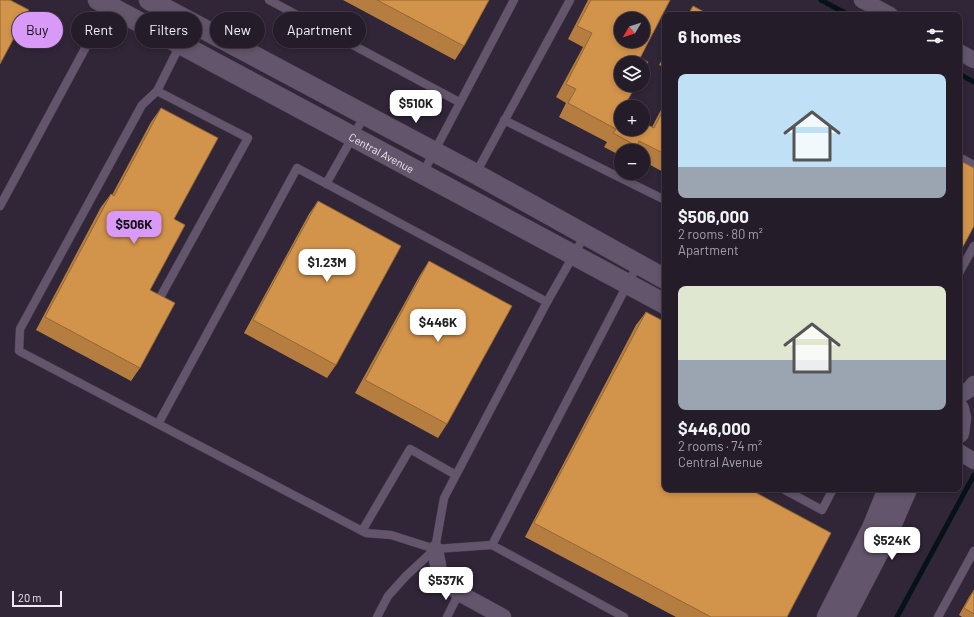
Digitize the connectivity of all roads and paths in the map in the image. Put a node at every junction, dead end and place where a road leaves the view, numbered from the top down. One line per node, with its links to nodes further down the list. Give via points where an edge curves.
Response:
1 (149, 0): 7 (street)
2 (269, 0): 16 (lane)
3 (514, 0): 16 (lane)
4 (570, 0): 18 (lane)
5 (862, 0): 8 (street)
6 (107, 2): 9 (street, Central Avenue); 27 (lane)
7 (170, 12)
8 (884, 12)
9 (135, 18)
10 (202, 29): 17 (street)
11 (178, 48): 15 (lane)
12 (188, 48): 19 (street, Central Avenue)
13 (962, 54): 14 (street)
14 (974, 60)
15 (157, 91): 37 (lane, via 248,138); 40 (lane, via 142,105 20,329 19,351)
16 (459, 102): 20 (lane)
17 (365, 115): 19 (lane); 20 (street)
18 (504, 120): 24 (lane); 26 (lane)
19 (353, 135): 23 (street, Central Avenue); 25 (lane)
20 (434, 152): 23 (lane); 24 (street)
21 (962, 159): 22 (lane)
22 (974, 165)
23 (423, 173): 30 (street, Central Avenue)
24 (476, 174): 28 (street)
25 (326, 184): 36 (lane); 40 (lane, via 297,168)
26 (662, 199)
27 (0, 206)
28 (585, 235): 30 (lane); 31 (street)
29 (974, 246): 32 (lane)
30 (574, 255): 34 (street, Central Avenue); 36 (lane)
31 (638, 264): 33 (street); 34 (lane)
32 (962, 268)
33 (662, 277)
34 (628, 284): 35 (street, Central Avenue); 47 (lane)
35 (662, 299)
36 (547, 302): 41 (lane)
37 (157, 303)
38 (974, 384): 39 (street)
39 (962, 394)
40 (158, 424): 46 (lane)
41 (456, 475): 46 (lane, via 410,449); 48 (lane, via 444,498)
42 (789, 492): 43 (lane, via 822,510)
43 (831, 492)
44 (887, 492): 55 (street, via 872,528)
45 (907, 492): 56 (street)
46 (362, 531): 48 (lane, via 391,535)
47 (492, 545): 48 (lane); 54 (lane)
48 (435, 549): 50 (street, via 440,576); 51 (lane, via 388,596)
49 (974, 551): 57 (lane)
50 (459, 593): 52 (lane); 53 (street)
51 (377, 617)
52 (447, 617)
53 (503, 617)
54 (624, 617)
55 (827, 617)
56 (845, 617)
57 (938, 617)

